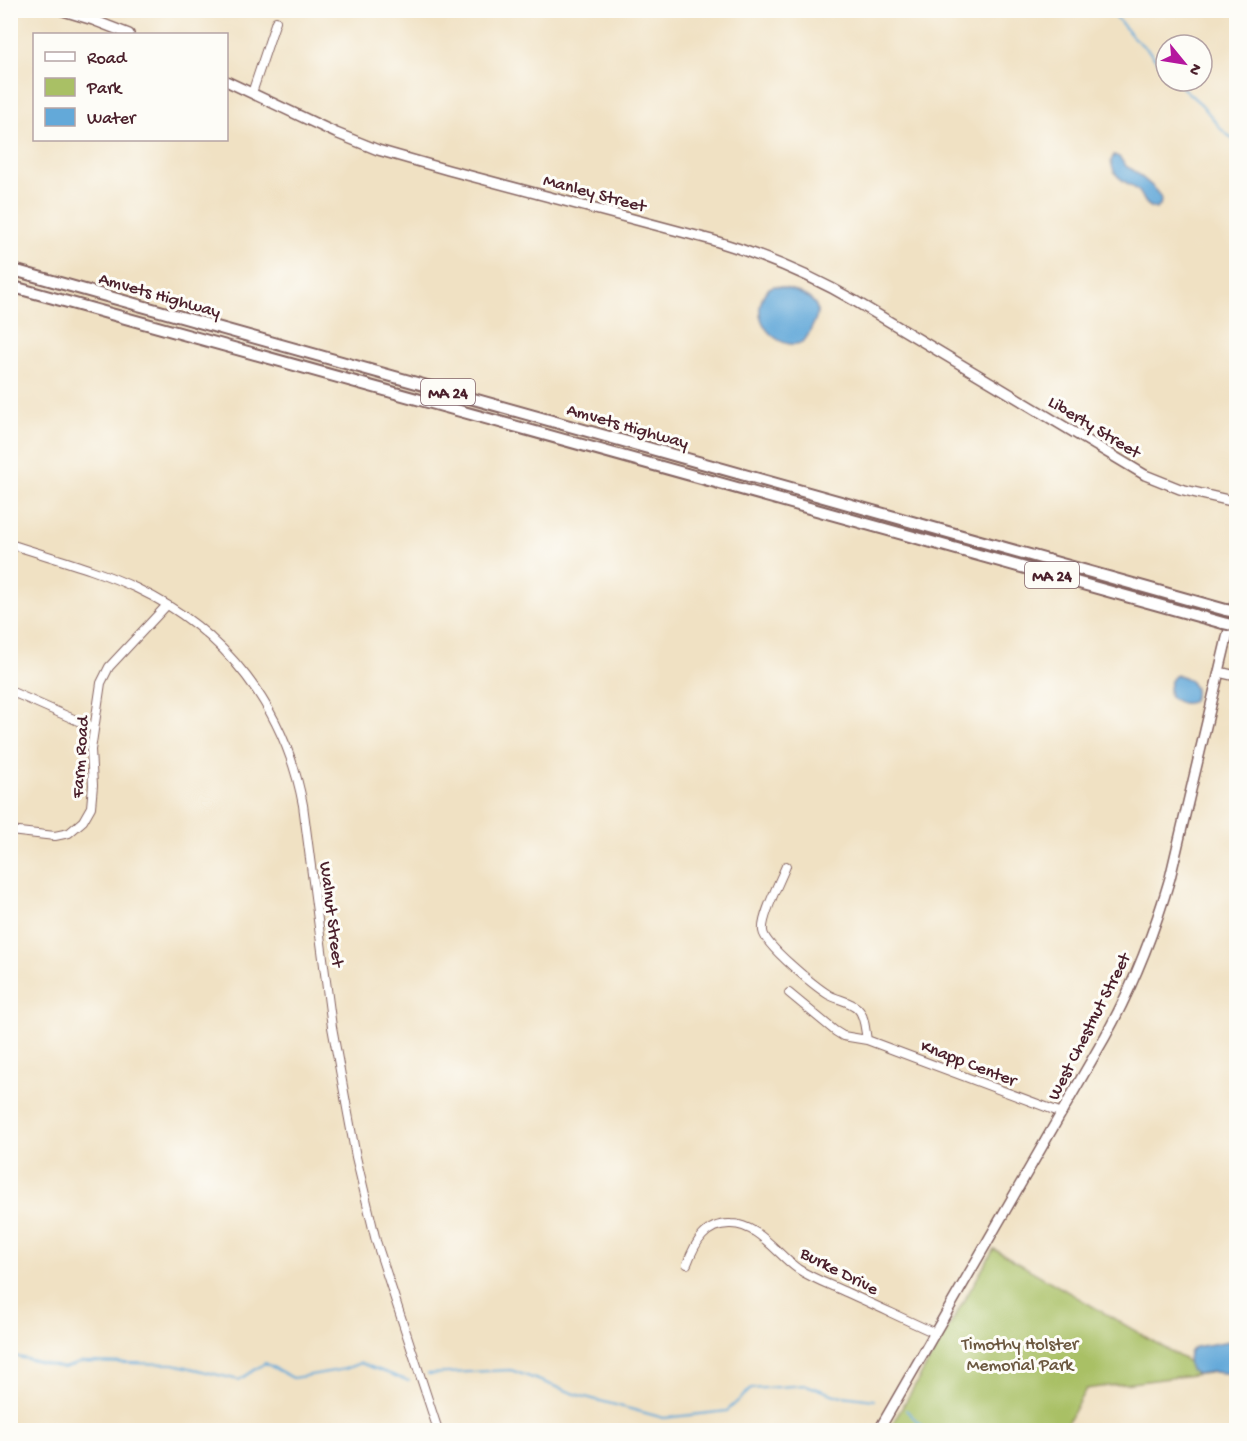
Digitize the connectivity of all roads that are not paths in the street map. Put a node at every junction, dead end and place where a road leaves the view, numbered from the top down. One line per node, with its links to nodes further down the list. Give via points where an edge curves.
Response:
1 (60, 10): 3 (main road)
2 (276, 21): 5 (street)
3 (126, 33)
4 (228, 82): 5 (main road, Manley Street)
5 (252, 93): 8 (main road, Manley Street, via 378,150 759,255 833,288)
6 (10, 269): 13 (highway, Amvets Highway / MA 24)
7 (10, 286): 14 (highway, Amvets Highway / MA 24, bridge)
8 (946, 356): 9 (main road, Liberty Street, via 1152,478 1188,492)
9 (1236, 502)
10 (10, 544): 12 (street, Walnut Street, via 108,576)
11 (1236, 600): 15 (main road, West Chestnut Street)
12 (167, 604): 18 (street, Farm Road, via 109,667 101,683); 26 (street, Walnut Street, via 206,632 243,671 270,712 294,764 306,822 332,1027 360,1178 376,1241)
13 (1231, 611)
14 (1236, 627)
15 (1219, 672): 16 (main road); 23 (main road, West Chestnut Street, via 1178,847 1153,932 1115,1019)
16 (1236, 676)
17 (10, 691): 18 (street)
18 (94, 728): 19 (street, Farm Road, via 91,807 83,821 69,833 55,836)
19 (10, 831)
20 (786, 866): 22 (street, via 765,917 765,938 818,987 858,1009)
21 (789, 993): 22 (street, Knapp Center, via 839,1034)
22 (867, 1040): 23 (street, Knapp Center)
23 (1062, 1113): 25 (main road, West Chestnut Street)
24 (687, 1264): 25 (street, Burke Drive, via 697,1240 706,1231 717,1225 741,1225 803,1271)
25 (935, 1333): 27 (main road, West Chestnut Street)
26 (438, 1431)
27 (879, 1431)

